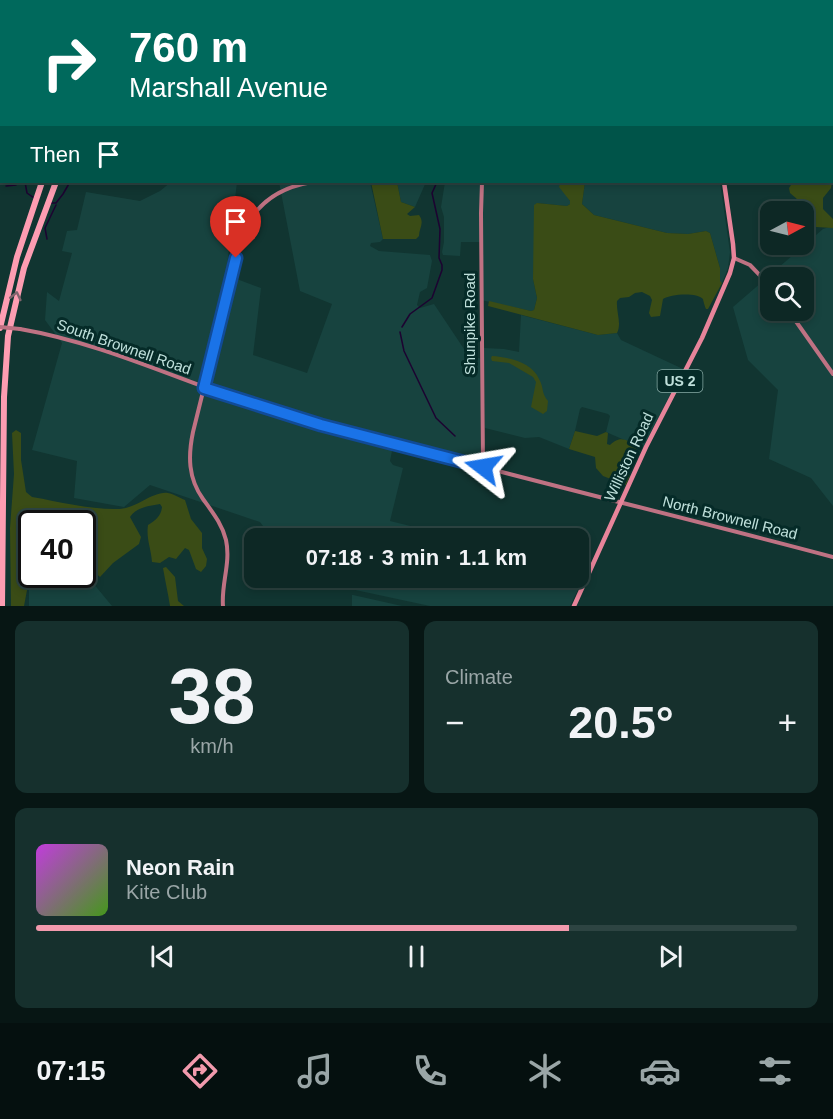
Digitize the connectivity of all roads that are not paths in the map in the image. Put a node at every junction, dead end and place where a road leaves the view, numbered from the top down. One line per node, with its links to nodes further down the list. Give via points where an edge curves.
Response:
1 (42, 183): 9 (highway, via 14,268)
2 (56, 183): 15 (highway, one-way to 2, via 8,336 21,277)
3 (307, 183): 11 (street, via 273,195 247,224)
4 (482, 183): 12 (street, Shunpike Road)
5 (724, 183): 6 (main road, Williston Road / US 2)
6 (734, 258): 7 (street); 13 (main road, Williston Road / US 2, via 702,338)
7 (760, 275)
8 (797, 321): 10 (street)
9 (0, 328): 11 (street, South Brownell Road, bridge, via 54,336 123,356)
10 (833, 374)
11 (204, 388): 12 (street, South Brownell Road, via 321,425); 16 (street, via 189,462 193,480 225,537)
12 (483, 467): 13 (street, South Brownell Road)
13 (621, 502): 14 (street, North Brownell Road); 17 (main road, Williston Road / US 2)
14 (833, 557)
15 (2, 606)
16 (223, 606)
17 (574, 606)

